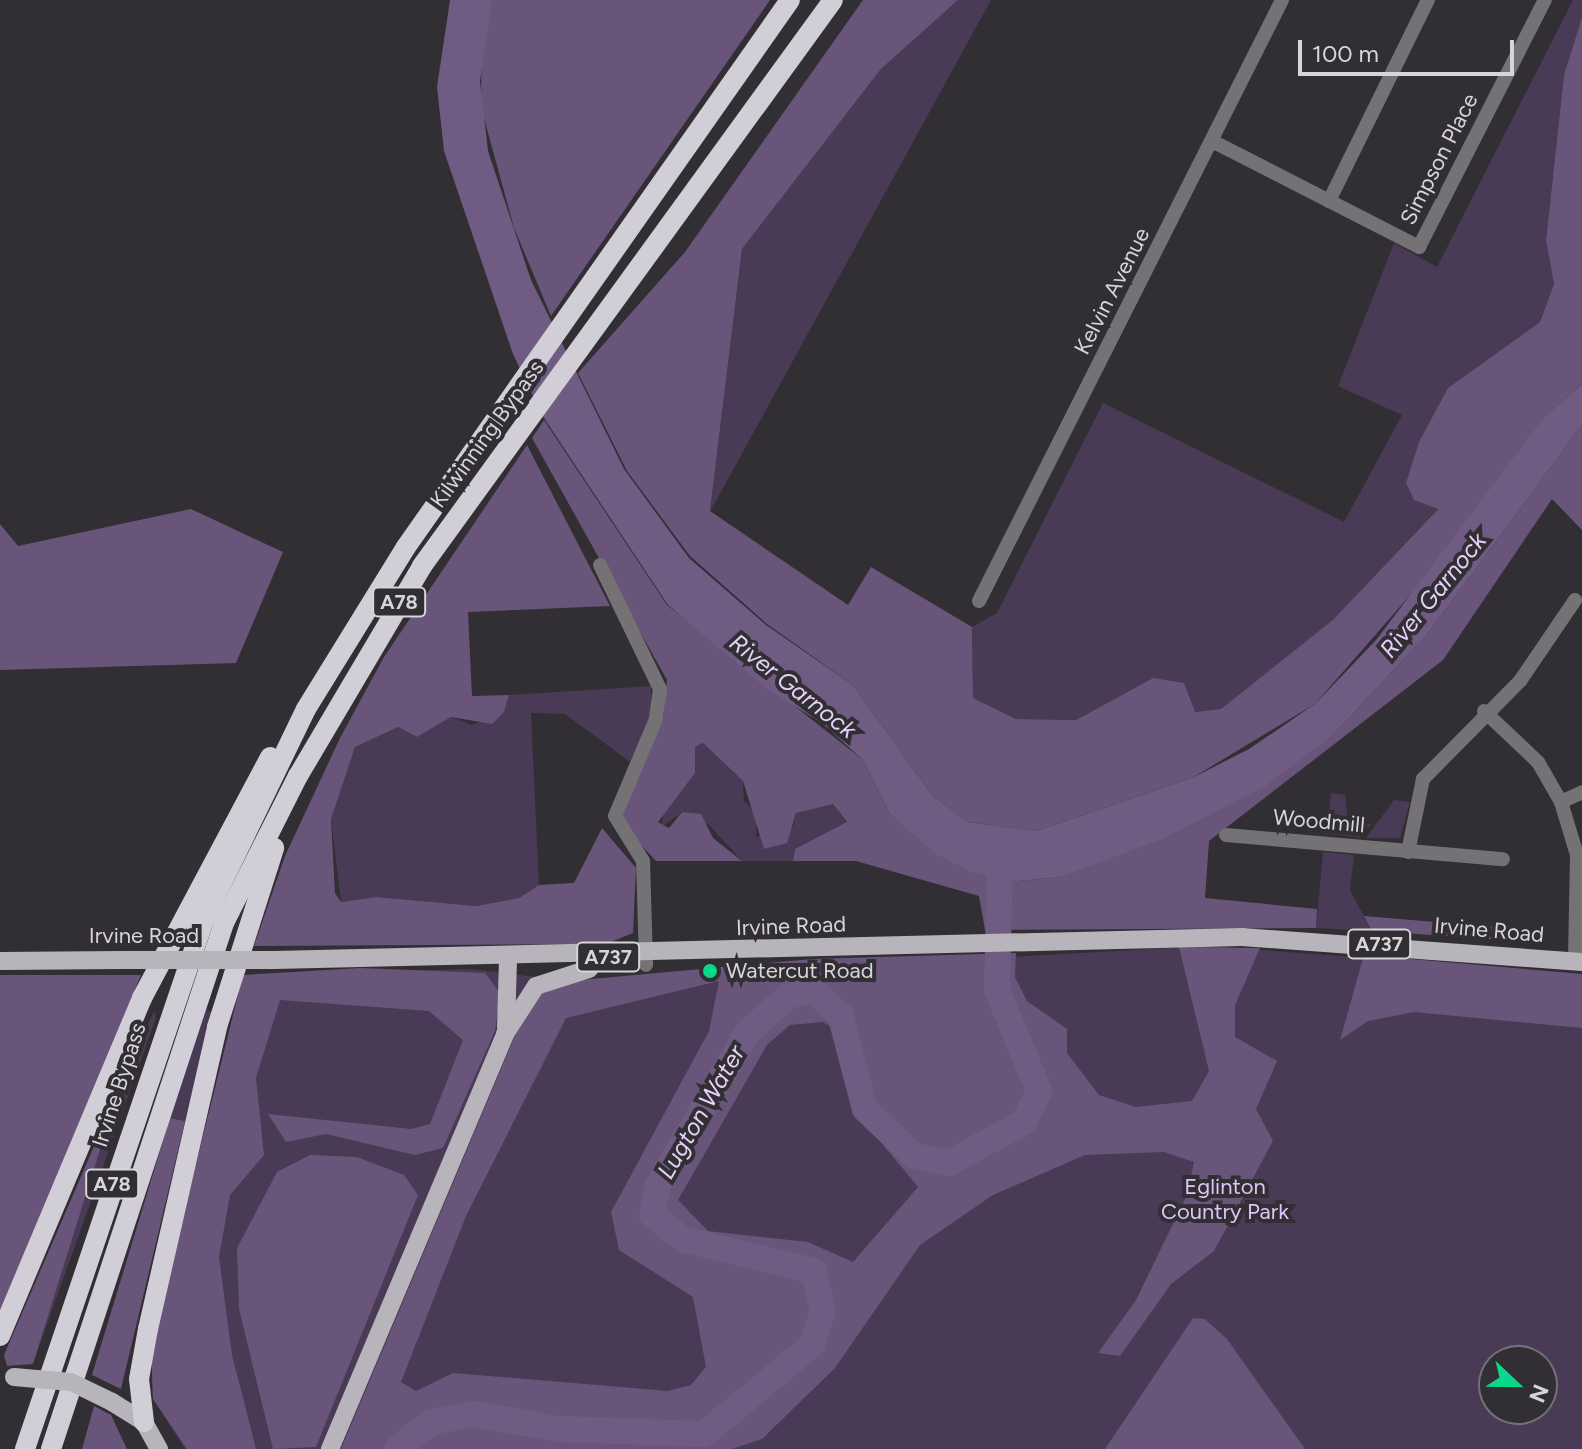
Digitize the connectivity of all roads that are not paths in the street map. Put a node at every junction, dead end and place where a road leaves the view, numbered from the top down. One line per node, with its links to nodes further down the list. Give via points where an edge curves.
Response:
1 (778, 0): 7 (highway)
2 (790, 0): 7 (highway, Kilwinning Bypass / A78)
3 (833, 0): 15 (highway, Kilwinning Bypass / A78, via 422,566)
4 (1282, 0): 8 (street, Kelvin Avenue)
5 (1428, 0): 9 (street)
6 (1545, 0): 9 (street, Simpson Place, via 1419,247)
7 (732, 79): 13 (highway, Kilwinning Bypass / A78, via 498,414)
8 (1212, 141): 9 (street, Simpson Place); 12 (street, Kelvin Avenue)
9 (1329, 201)
10 (600, 565): 24 (street, via 660,689 656,719 615,816 643,861)
11 (1575, 600): 14 (street, via 1538,660)
12 (979, 601)
13 (306, 709): 21 (highway, Kilwinning Bypass / A78); 29 (highway, via 250,783 142,998)
14 (1484, 711): 17 (street, via 1538,762); 19 (street, via 1423,779)
15 (298, 776): 21 (highway, Kilwinning Bypass / A78); 31 (highway, via 217,1027 148,1329 139,1379)
16 (1582, 792): 17 (street)
17 (1561, 802): 26 (street, via 1577,855)
18 (1226, 835): 19 (street, Woodmill)
19 (1408, 852): 20 (street, Woodmill)
20 (1503, 859)
21 (214, 922): 32 (highway, Irvine Bypass / A78); 33 (highway, A78)
22 (508, 958): 23 (main road, Irvine Road / A737); 25 (main road, Irvine Road / A737, bridge); 28 (main road)
23 (533, 958): 24 (main road, Irvine Road / A737); 27 (main road)
24 (647, 960): 26 (main road, Irvine Road / A737, via 942,944 1288,938); 27 (main road, via 568,970)
25 (0, 961)
26 (1578, 961)
27 (527, 997): 28 (main road)
28 (505, 1034): 34 (main road)
29 (0, 1336)
30 (7, 1378): 31 (main road, bridge, via 71,1382 112,1402)
31 (156, 1440)
32 (25, 1449)
33 (51, 1449)
34 (330, 1449)

